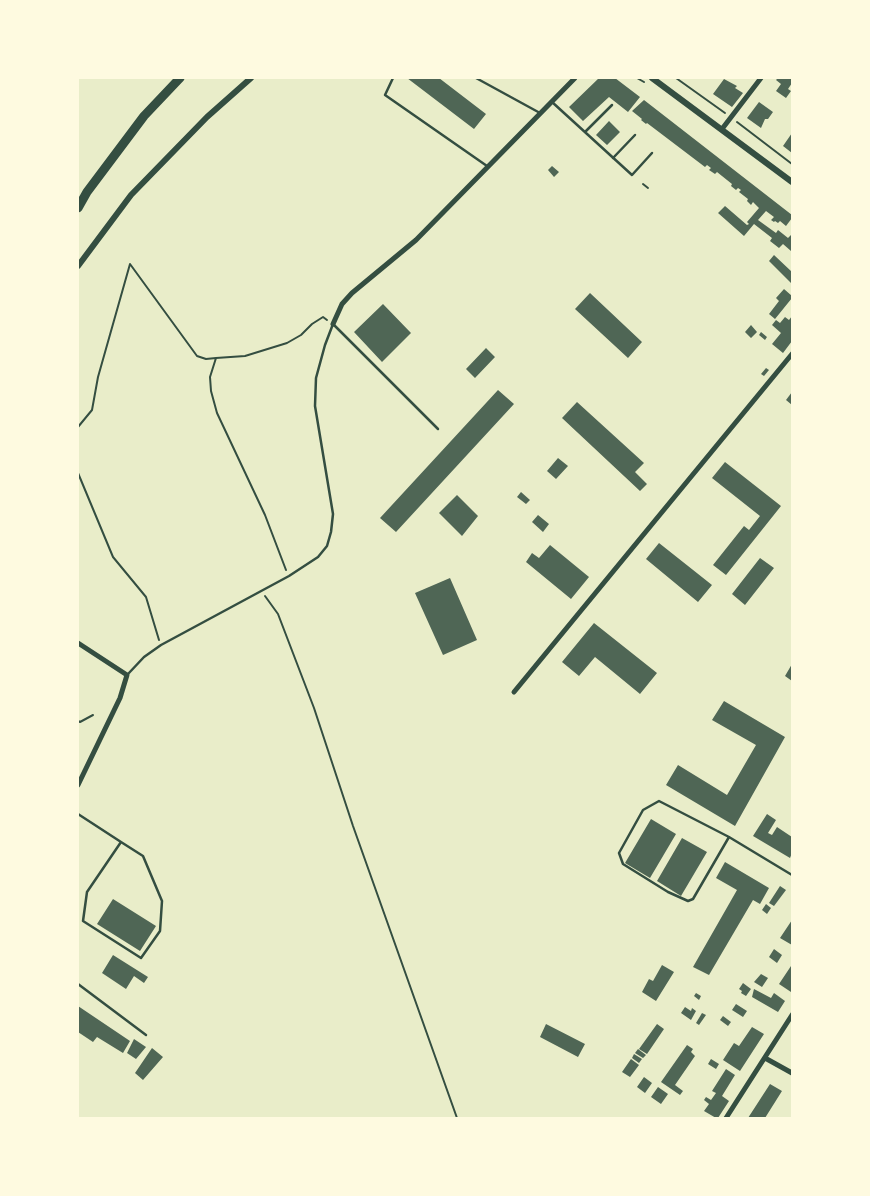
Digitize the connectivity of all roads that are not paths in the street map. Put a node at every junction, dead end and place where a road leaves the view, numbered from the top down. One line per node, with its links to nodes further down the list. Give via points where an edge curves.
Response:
1 (180, 78): 18 (highway, via 144,116)
2 (251, 78): 19 (street, via 207,117 131,195)
3 (393, 78): 16 (lane, via 385,95)
4 (476, 78): 10 (lane)
5 (575, 78): 8 (street)
6 (652, 78): 11 (street)
7 (761, 78): 11 (street)
8 (552, 102): 10 (street); 12 (lane)
9 (612, 105): 12 (lane)
10 (540, 114): 16 (street)
11 (722, 129): 17 (street)
12 (585, 132): 15 (lane)
13 (635, 135): 15 (lane)
14 (652, 153): 15 (lane, via 632,175)
15 (613, 158)
16 (488, 167): 20 (street, via 416,240 352,293 342,304)
17 (792, 182)
18 (78, 208)
19 (78, 266)
20 (333, 324): 22 (lane); 24 (lane, via 316,378 315,406 334,514 327,546 318,557 288,576 161,645)
21 (792, 354): 25 (street)
22 (438, 429)
23 (78, 643): 24 (street)
24 (127, 675): 26 (street, via 120,698)
25 (514, 692)
26 (78, 785)
27 (78, 814): 29 (lane)
28 (729, 838): 28 (lane, via 660,801 643,810 618,853 623,864 688,901 693,899); 30 (lane)
29 (121, 842): 29 (lane, via 143,856 162,901 160,931 141,958 83,921 87,892)
30 (792, 875)
31 (78, 984): 33 (lane)
32 (792, 1015): 34 (street)
33 (146, 1035)
34 (765, 1058): 35 (street); 36 (street)
35 (792, 1072)
36 (726, 1118)

